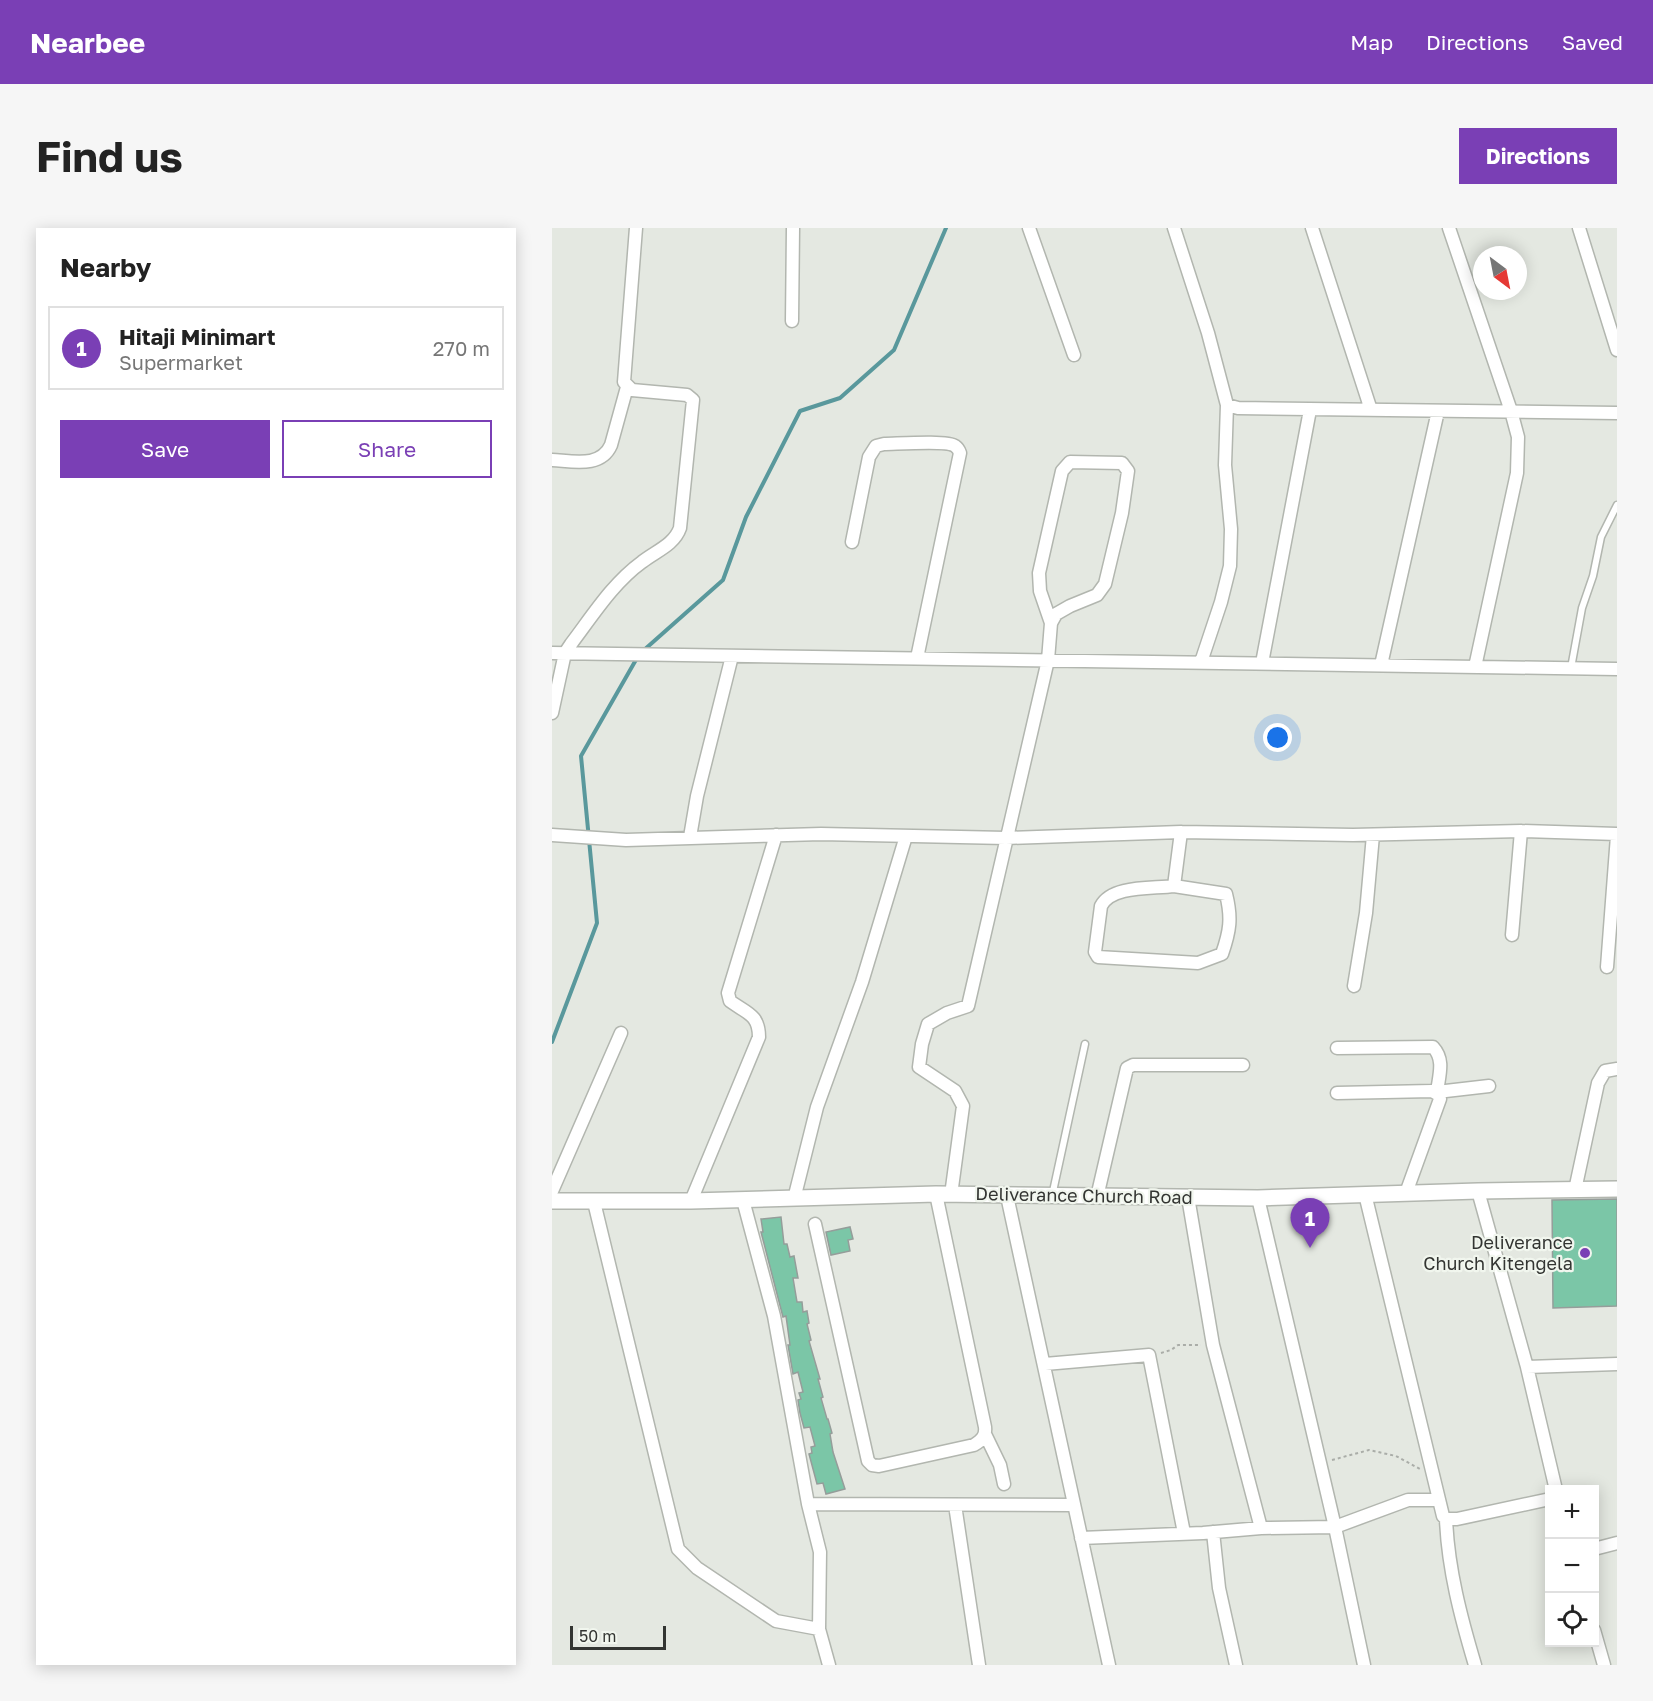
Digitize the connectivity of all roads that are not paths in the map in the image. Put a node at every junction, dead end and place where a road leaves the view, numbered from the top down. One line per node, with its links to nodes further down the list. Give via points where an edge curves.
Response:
1 (636, 228): 11 (street, via 624,374)
2 (794, 228): 8 (street)
3 (1029, 228): 10 (street)
4 (1174, 228): 12 (street)
5 (1312, 228): 14 (street)
6 (1449, 228): 16 (street)
7 (1579, 228): 9 (street)
8 (792, 321)
9 (1617, 350)
10 (1074, 354)
11 (627, 387): 18 (street, via 611,445 602,458); 23 (street, via 693,399 680,528 676,537 617,584)
12 (1227, 405): 13 (street); 27 (street, via 1225,465 1230,566)
13 (1310, 410): 14 (street); 28 (street)
14 (1371, 410): 15 (street)
15 (1438, 411): 16 (street); 29 (street)
16 (1511, 411): 17 (street); 30 (street, via 1518,437 1518,473)
17 (1617, 413)
18 (552, 460)
19 (1617, 504): 31 (lane, via 1601,537)
20 (852, 542): 25 (street, via 869,457 876,446 942,443 957,447 960,453)
21 (1051, 622): 21 (street, via 1061,610 1097,595 1105,585 1128,471 1122,463 1070,462 1062,471 1039,573); 26 (street)
22 (552, 653): 23 (street)
23 (565, 653): 24 (street); 33 (street)
24 (732, 656): 25 (street); 41 (street)
25 (917, 658): 26 (street)
26 (1048, 660): 27 (street); 42 (street)
27 (1201, 662): 28 (street)
28 (1262, 663): 29 (street)
29 (1381, 664): 30 (street)
30 (1475, 667): 31 (street)
31 (1571, 668): 32 (street)
32 (1617, 669)
33 (552, 713)
34 (1521, 831): 38 (street); 39 (street); 44 (street)
35 (1181, 832): 38 (street); 42 (street); 43 (street)
36 (552, 835): 41 (street, via 626,840)
37 (776, 835): 40 (street); 41 (street); 69 (street, via 728,993 730,1001 756,1020 759,1037)
38 (1373, 835): 46 (street)
39 (1617, 835): 45 (street)
40 (906, 836): 42 (street); 66 (street, via 862,982 817,1107)
41 (690, 837)
42 (1006, 838): 60 (street, via 968,1005 928,1024 922,1044 919,1067 955,1090 963,1106)
43 (1174, 886): 43 (street, via 1118,892 1104,900 1095,952 1098,957 1198,963 1222,954 1229,934 1226,894)
44 (1512, 935)
45 (1607, 967)
46 (1354, 986)
47 (621, 1033): 57 (street)
48 (1085, 1044): 63 (lane)
49 (1337, 1048): 53 (street, via 1433,1047 1440,1062)
50 (1243, 1065): 64 (street, via 1127,1068)
51 (1617, 1069): 56 (street, via 1605,1071 1598,1083)
52 (1489, 1086): 53 (street)
53 (1437, 1092): 54 (street); 59 (street, via 1440,1099)
54 (1337, 1093)
55 (1617, 1189): 56 (street, Deliverance Church Road)
56 (1575, 1190): 58 (street, Deliverance Church Road)
57 (552, 1191)
58 (1478, 1191): 59 (street, Deliverance Church Road); 75 (street)
59 (1406, 1193): 61 (street, Deliverance Church Road)
60 (944, 1194): 62 (street, Deliverance Church Road); 66 (street, Deliverance Church Road); 76 (street)
61 (1365, 1194): 67 (street, Deliverance Church Road); 79 (street)
62 (1007, 1196): 63 (street, Deliverance Church Road); 73 (street)
63 (1052, 1197): 64 (street, Deliverance Church Road)
64 (1097, 1197): 65 (street, Deliverance Church Road)
65 (1188, 1197): 67 (street, Deliverance Church Road); 86 (street, via 1214,1345)
66 (794, 1198): 68 (street, Deliverance Church Road)
67 (1258, 1198): 85 (street)
68 (743, 1200): 69 (street, Deliverance Church Road); 81 (street, via 774,1316)
69 (691, 1201): 71 (street, Deliverance Church Road)
70 (552, 1202): 71 (street, Deliverance Church Road)
71 (594, 1202): 92 (street, via 678,1549 697,1568 776,1621)
72 (815, 1224): 76 (street, via 868,1461 879,1466 974,1445)
73 (1045, 1364): 83 (street); 88 (street, via 1149,1355)
74 (1617, 1364): 75 (street)
75 (1527, 1367): 78 (street)
76 (986, 1434): 77 (street)
77 (1004, 1484)
78 (1555, 1485)
79 (1438, 1500): 84 (street); 85 (street, via 1408,1500)
80 (1545, 1500): 84 (street)
81 (808, 1504): 82 (street); 92 (street, via 820,1552)
82 (954, 1505): 83 (street); 95 (street)
83 (1074, 1505): 89 (street)
84 (1446, 1519): 99 (street, via 1452,1576)
85 (1335, 1527): 86 (street); 98 (street)
86 (1261, 1528): 87 (street)
87 (1213, 1532): 88 (street); 97 (street)
88 (1184, 1533): 89 (street)
89 (1081, 1538): 96 (street)
90 (1617, 1543): 91 (street)
91 (1599, 1548)
92 (819, 1629): 94 (street)
93 (1599, 1647): 100 (street)
94 (829, 1665)
95 (979, 1665)
96 (1109, 1665)
97 (1236, 1665)
98 (1364, 1665)
99 (1475, 1665)
100 (1604, 1665)

